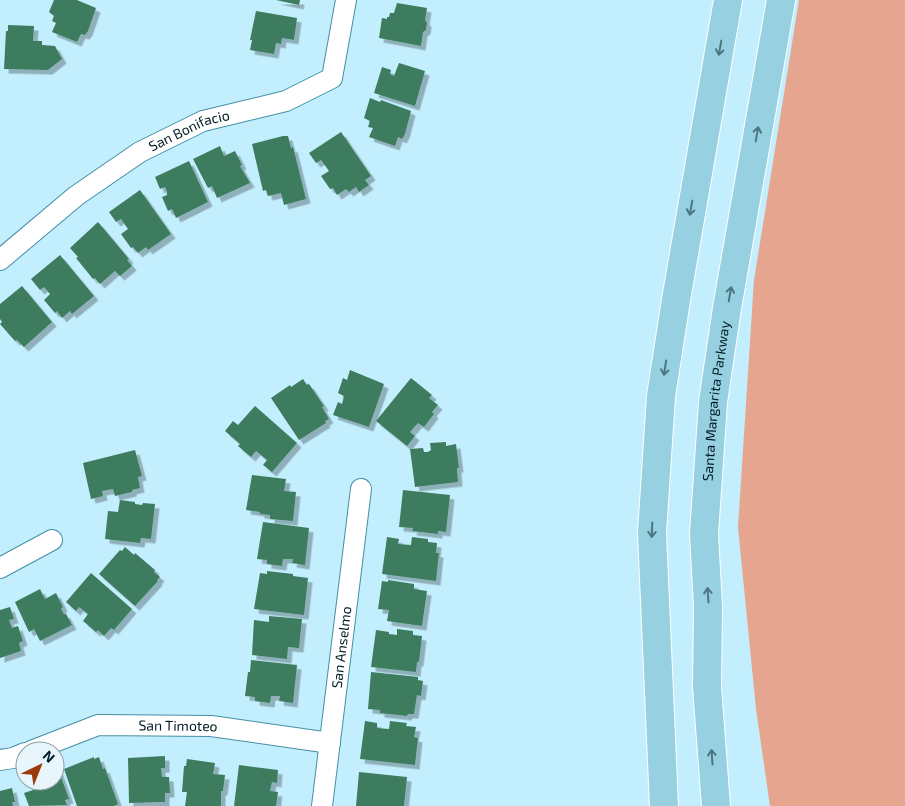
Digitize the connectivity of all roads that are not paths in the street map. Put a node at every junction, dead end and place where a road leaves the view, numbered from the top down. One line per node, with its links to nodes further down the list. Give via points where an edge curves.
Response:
1 (346, 0): 4 (street, San Bonifacio, via 332,78 286,101 203,121 140,152 76,196)
2 (728, 0): 13 (main road, one-way to 13, via 661,396 652,533)
3 (781, 0): 14 (main road, Santa Margarita Parkway, one-way to 3, via 707,688 708,607 704,534 713,402)
4 (0, 260)
5 (361, 488): 9 (street, San Anselmo)
6 (52, 540): 7 (street)
7 (0, 568)
8 (57, 741): 9 (street, San Timoteo, via 98,725 211,726)
9 (330, 743): 12 (street, San Anselmo)
10 (15, 757): 11 (street)
11 (0, 760)
12 (322, 806)
13 (664, 806)
14 (716, 806)

